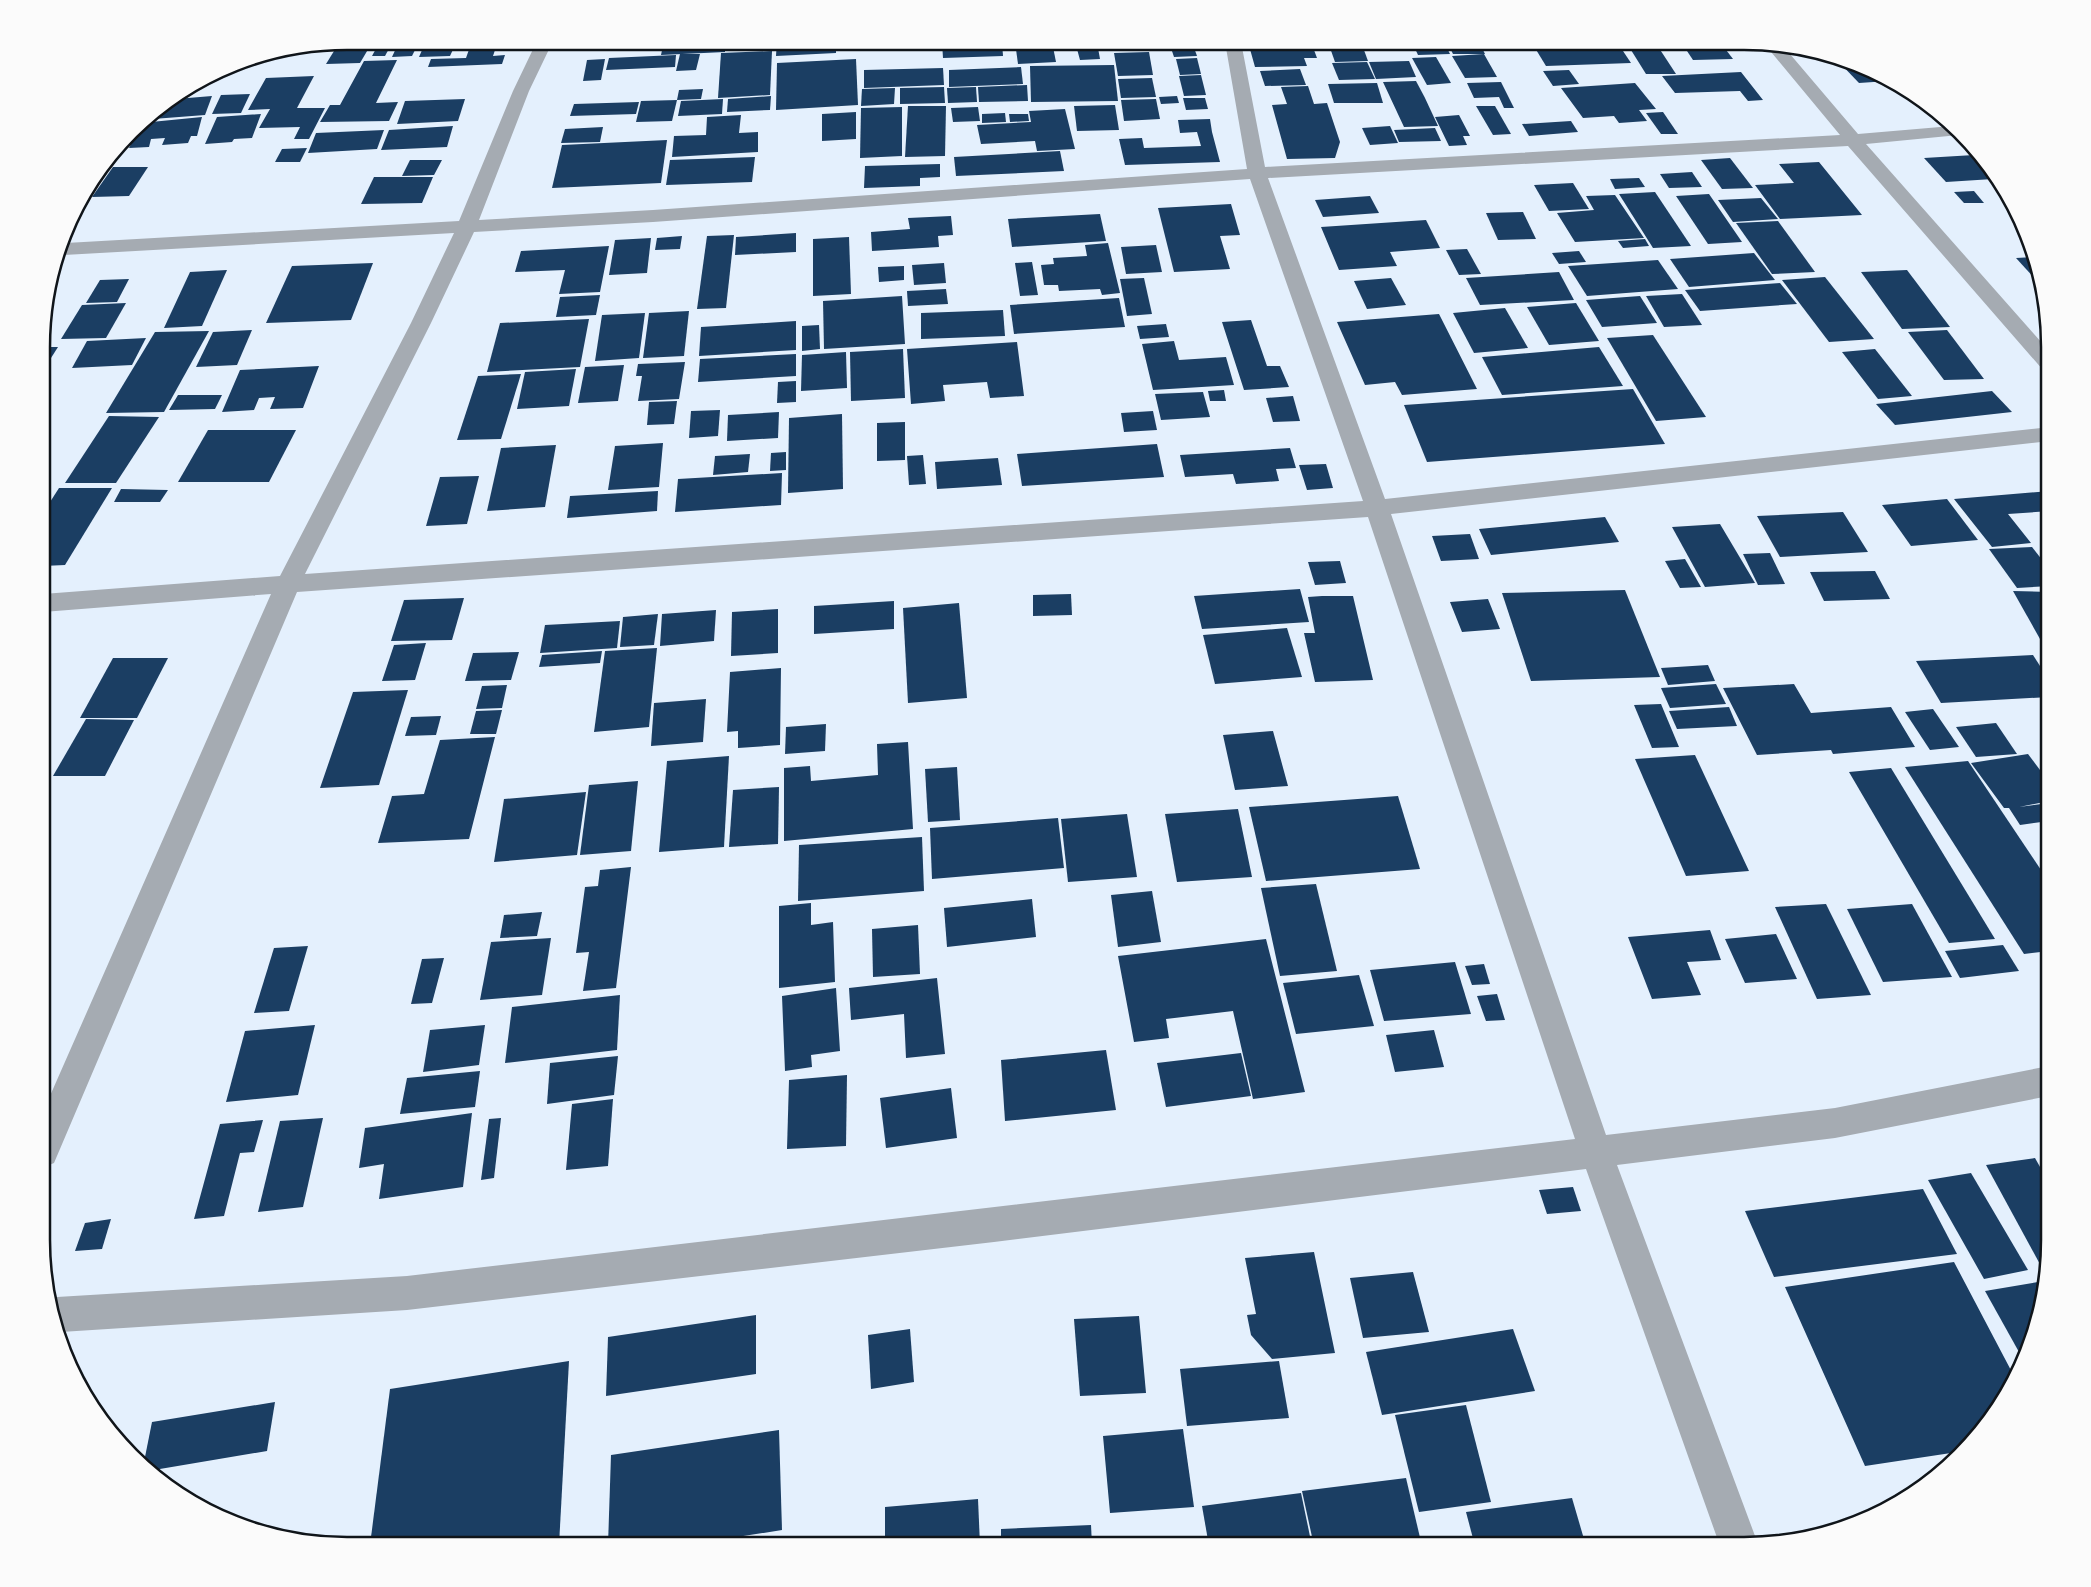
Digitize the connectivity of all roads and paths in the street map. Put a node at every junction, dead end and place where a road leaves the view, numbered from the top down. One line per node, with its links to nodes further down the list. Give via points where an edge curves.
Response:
1 (541, 50): 7 (street)
2 (1234, 50): 6 (street)
3 (1780, 53): 5 (street)
4 (1948, 132): 5 (street)
5 (1853, 140): 6 (street); 9 (street)
6 (1257, 174): 7 (street); 11 (street)
7 (468, 226): 8 (street); 12 (street)
8 (67, 249)
9 (2041, 355)
10 (2041, 435): 11 (street)
11 (1376, 508): 12 (street); 16 (street)
12 (288, 584): 13 (street); 15 (street)
13 (50, 602)
14 (2041, 1083): 16 (street, via 1835,1123)
15 (50, 1134)
16 (1596, 1152): 17 (street, via 407,1293); 18 (street)
17 (60, 1315)
18 (1736, 1537)

